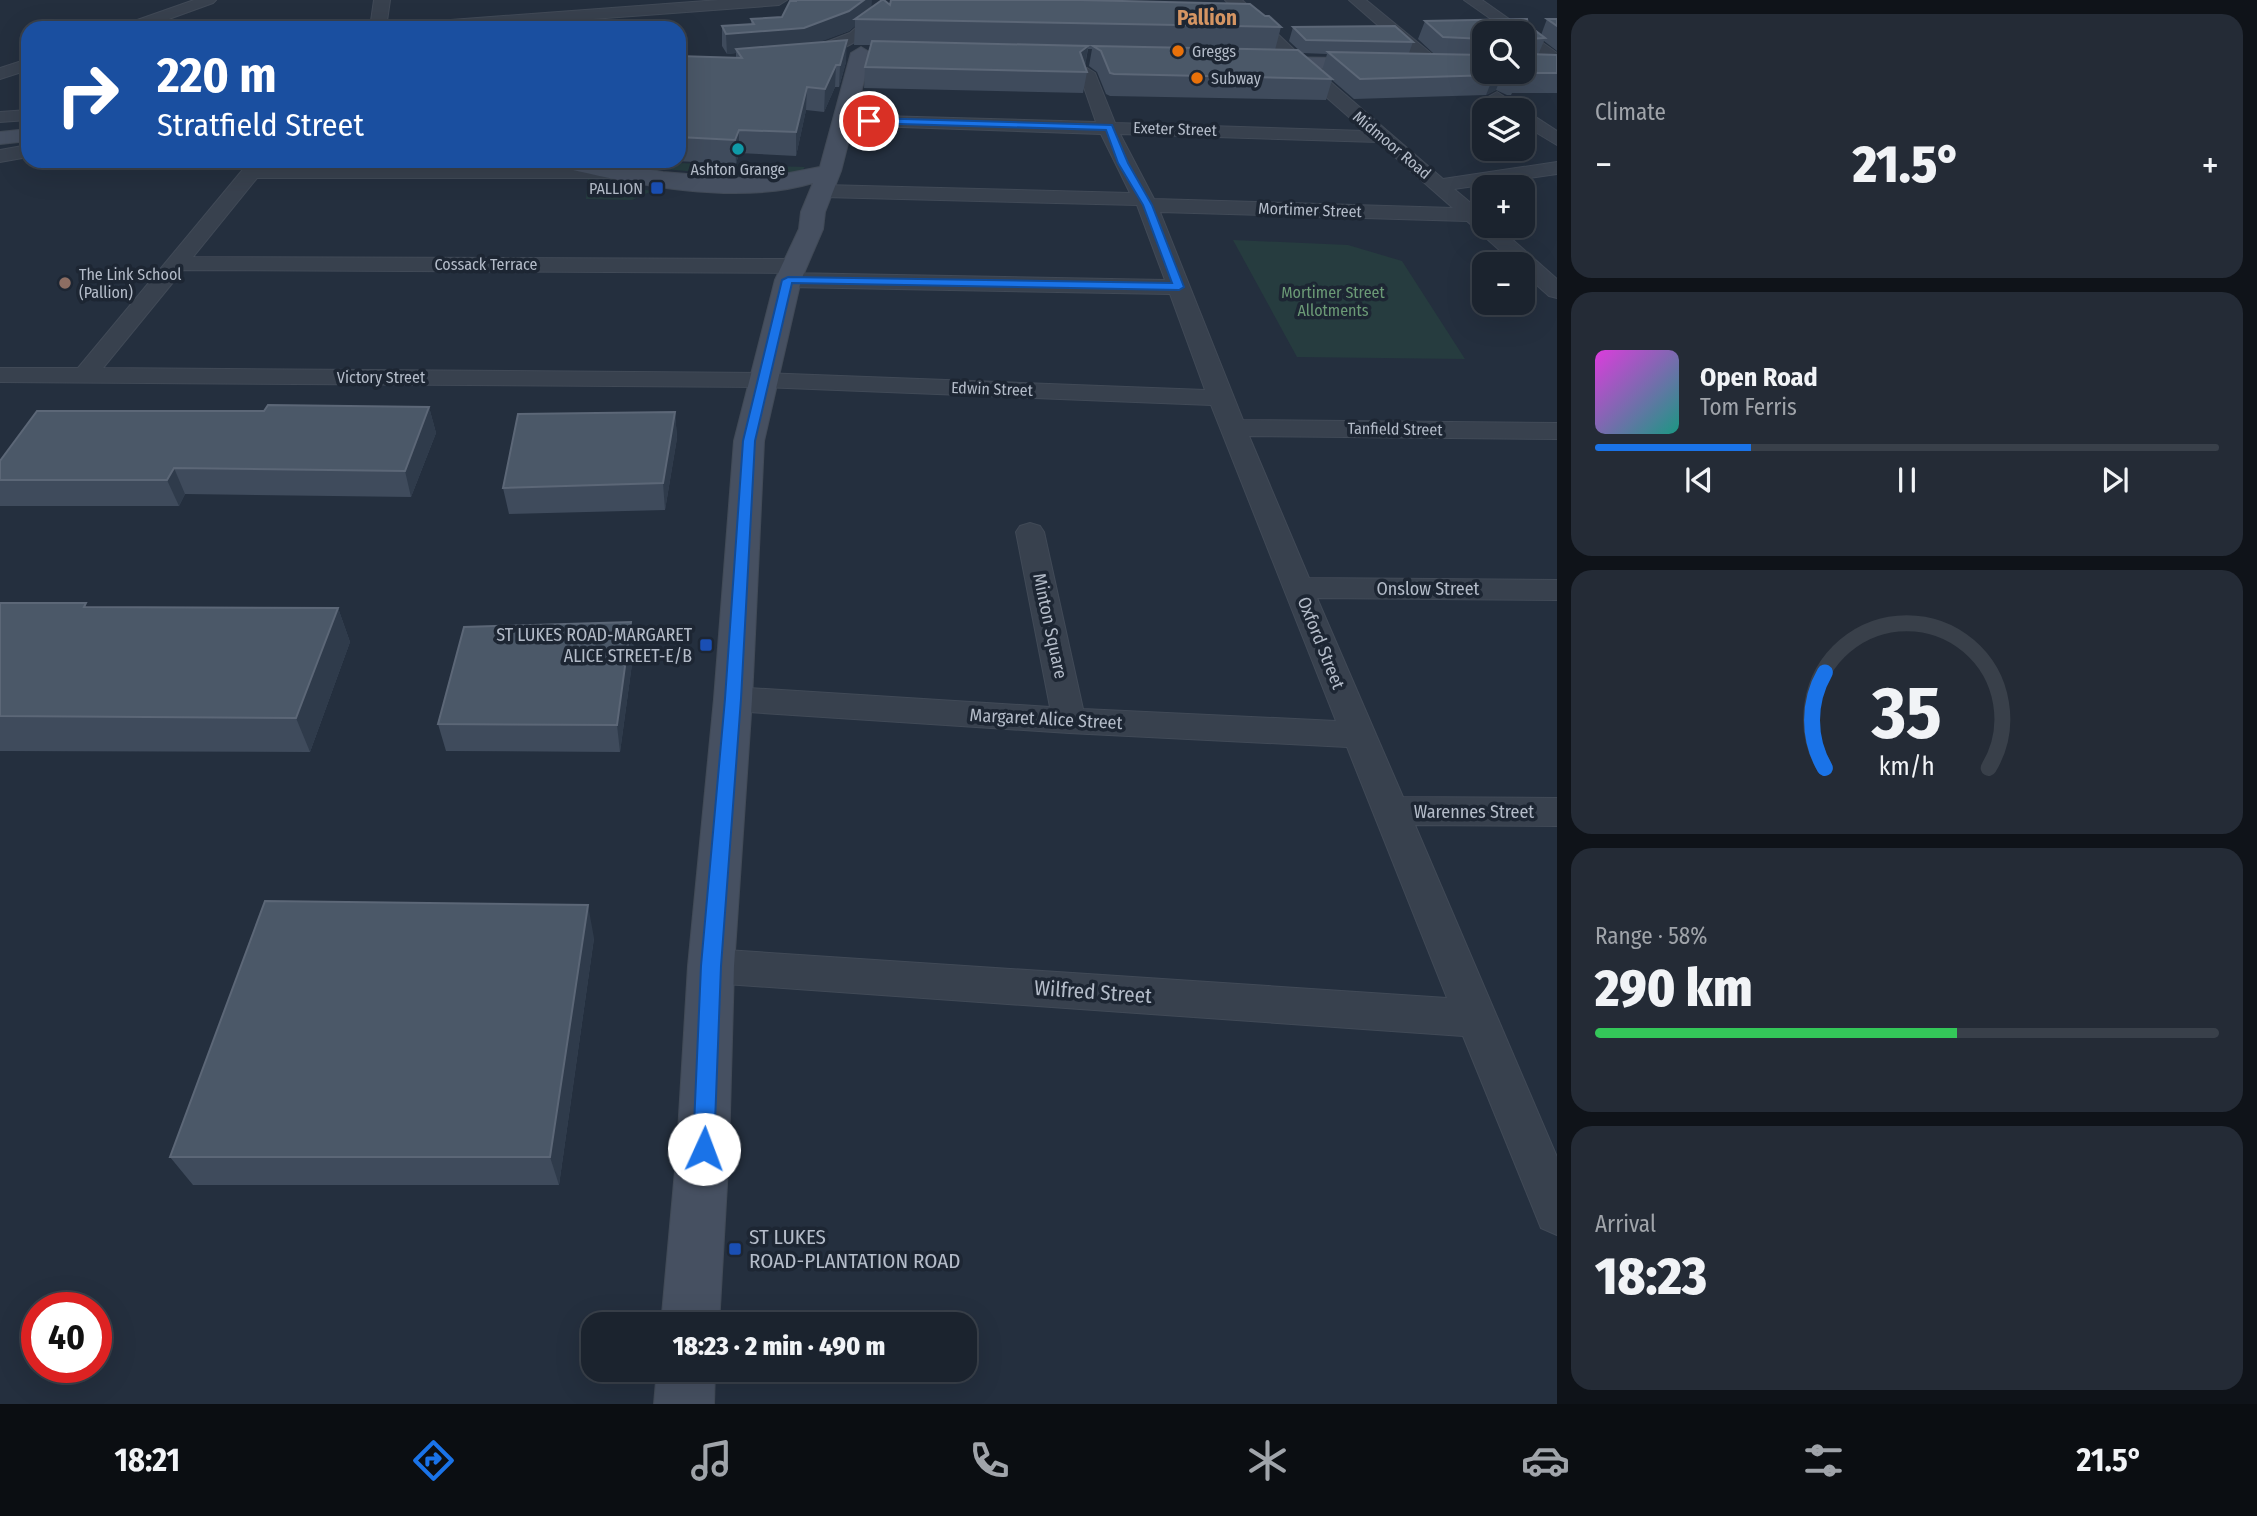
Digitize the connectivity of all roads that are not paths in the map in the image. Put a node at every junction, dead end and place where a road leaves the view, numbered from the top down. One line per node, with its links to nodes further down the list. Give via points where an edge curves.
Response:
1 (208, 0): 9 (street)
2 (382, 0): 10 (street)
3 (779, 0): 11 (street)
4 (877, 0): 13 (street)
5 (1357, 0): 16 (street)
6 (1472, 0): 12 (street)
7 (1236, 4): 8 (street); 20 (street, Midmoor Road)
8 (1212, 7)
9 (149, 21)
10 (380, 21)
11 (503, 21)
12 (1503, 21)
13 (873, 43): 15 (street); 15 (street, via 856,36); 25 (street)
14 (1535, 45): 19 (street)
15 (796, 57): 25 (street, via 845,63)
16 (1427, 59)
17 (1089, 63): 30 (street, Oxford Street, via 1094,97)
18 (1247, 63): 20 (street)
19 (1556, 63): 23 (street)
20 (1299, 64): 22 (street); 32 (street, Midmoor Road)
21 (21, 66): 24 (street)
22 (1472, 66)
23 (1535, 66)
24 (0, 74)
25 (855, 77): 28 (street)
26 (21, 116): 27 (street)
27 (0, 117)
28 (843, 120): 30 (street, Exeter Street); 46 (street)
29 (1535, 124): 34 (street)
30 (1109, 127): 32 (street, Exeter Street); 47 (street, Oxford Street)
31 (21, 136): 33 (street)
32 (1381, 137): 45 (street, Midmoor Road)
33 (0, 138)
34 (1557, 139)
35 (21, 152): 36 (street)
36 (0, 156)
37 (254, 168): 51 (street)
38 (356, 168): 43 (street)
39 (460, 168): 43 (street)
40 (554, 168): 43 (street)
41 (611, 168): 44 (street)
42 (1557, 168): 45 (street)
43 (455, 170)
44 (752, 185): 46 (street, via 798,200); 46 (street, via 809,180)
45 (1440, 185): 48 (street, Midmoor Road)
46 (822, 191): 47 (street, Mortimer Street); 52 (street)
47 (1145, 202): 49 (street, Mortimer Street); 53 (street, Oxford Street)
48 (1472, 215)
49 (1472, 222)
50 (1498, 238): 54 (street, Midmoor Road)
51 (177, 263): 52 (street, Cossack Terrace); 56 (street)
52 (791, 273): 53 (street, Cossack Terrace); 57 (street)
53 (1179, 287): 58 (street, Oxford Street)
54 (1557, 291)
55 (0, 375): 56 (street, Victory Street)
56 (85, 375): 57 (street, Victory Street)
57 (762, 380): 58 (street, Edwin Street); 64 (street, via 749,441)
58 (1221, 398): 59 (street, Oxford Street)
59 (1233, 428): 60 (street, Tanfield Street); 62 (street, Oxford Street)
60 (1557, 431)
61 (1030, 532): 65 (street, Minton Square)
62 (1298, 588): 63 (street, Onslow Street); 66 (street, Oxford Street)
63 (1557, 590)
64 (733, 699): 65 (street, Margaret Alice Street); 69 (street)
65 (1069, 720): 66 (street, Margaret Alice Street)
66 (1359, 735): 67 (street, Oxford Street)
67 (1391, 811): 68 (street, Warennes Street); 70 (street, Oxford Street)
68 (1557, 812)
69 (711, 966): 70 (street, Wilfred Street); 72 (street, via 704,1149)
70 (1475, 1018): 71 (street, Oxford Street)
71 (1557, 1212)
72 (691, 1312)
73 (686, 1382): 74 (street)
74 (684, 1404)

